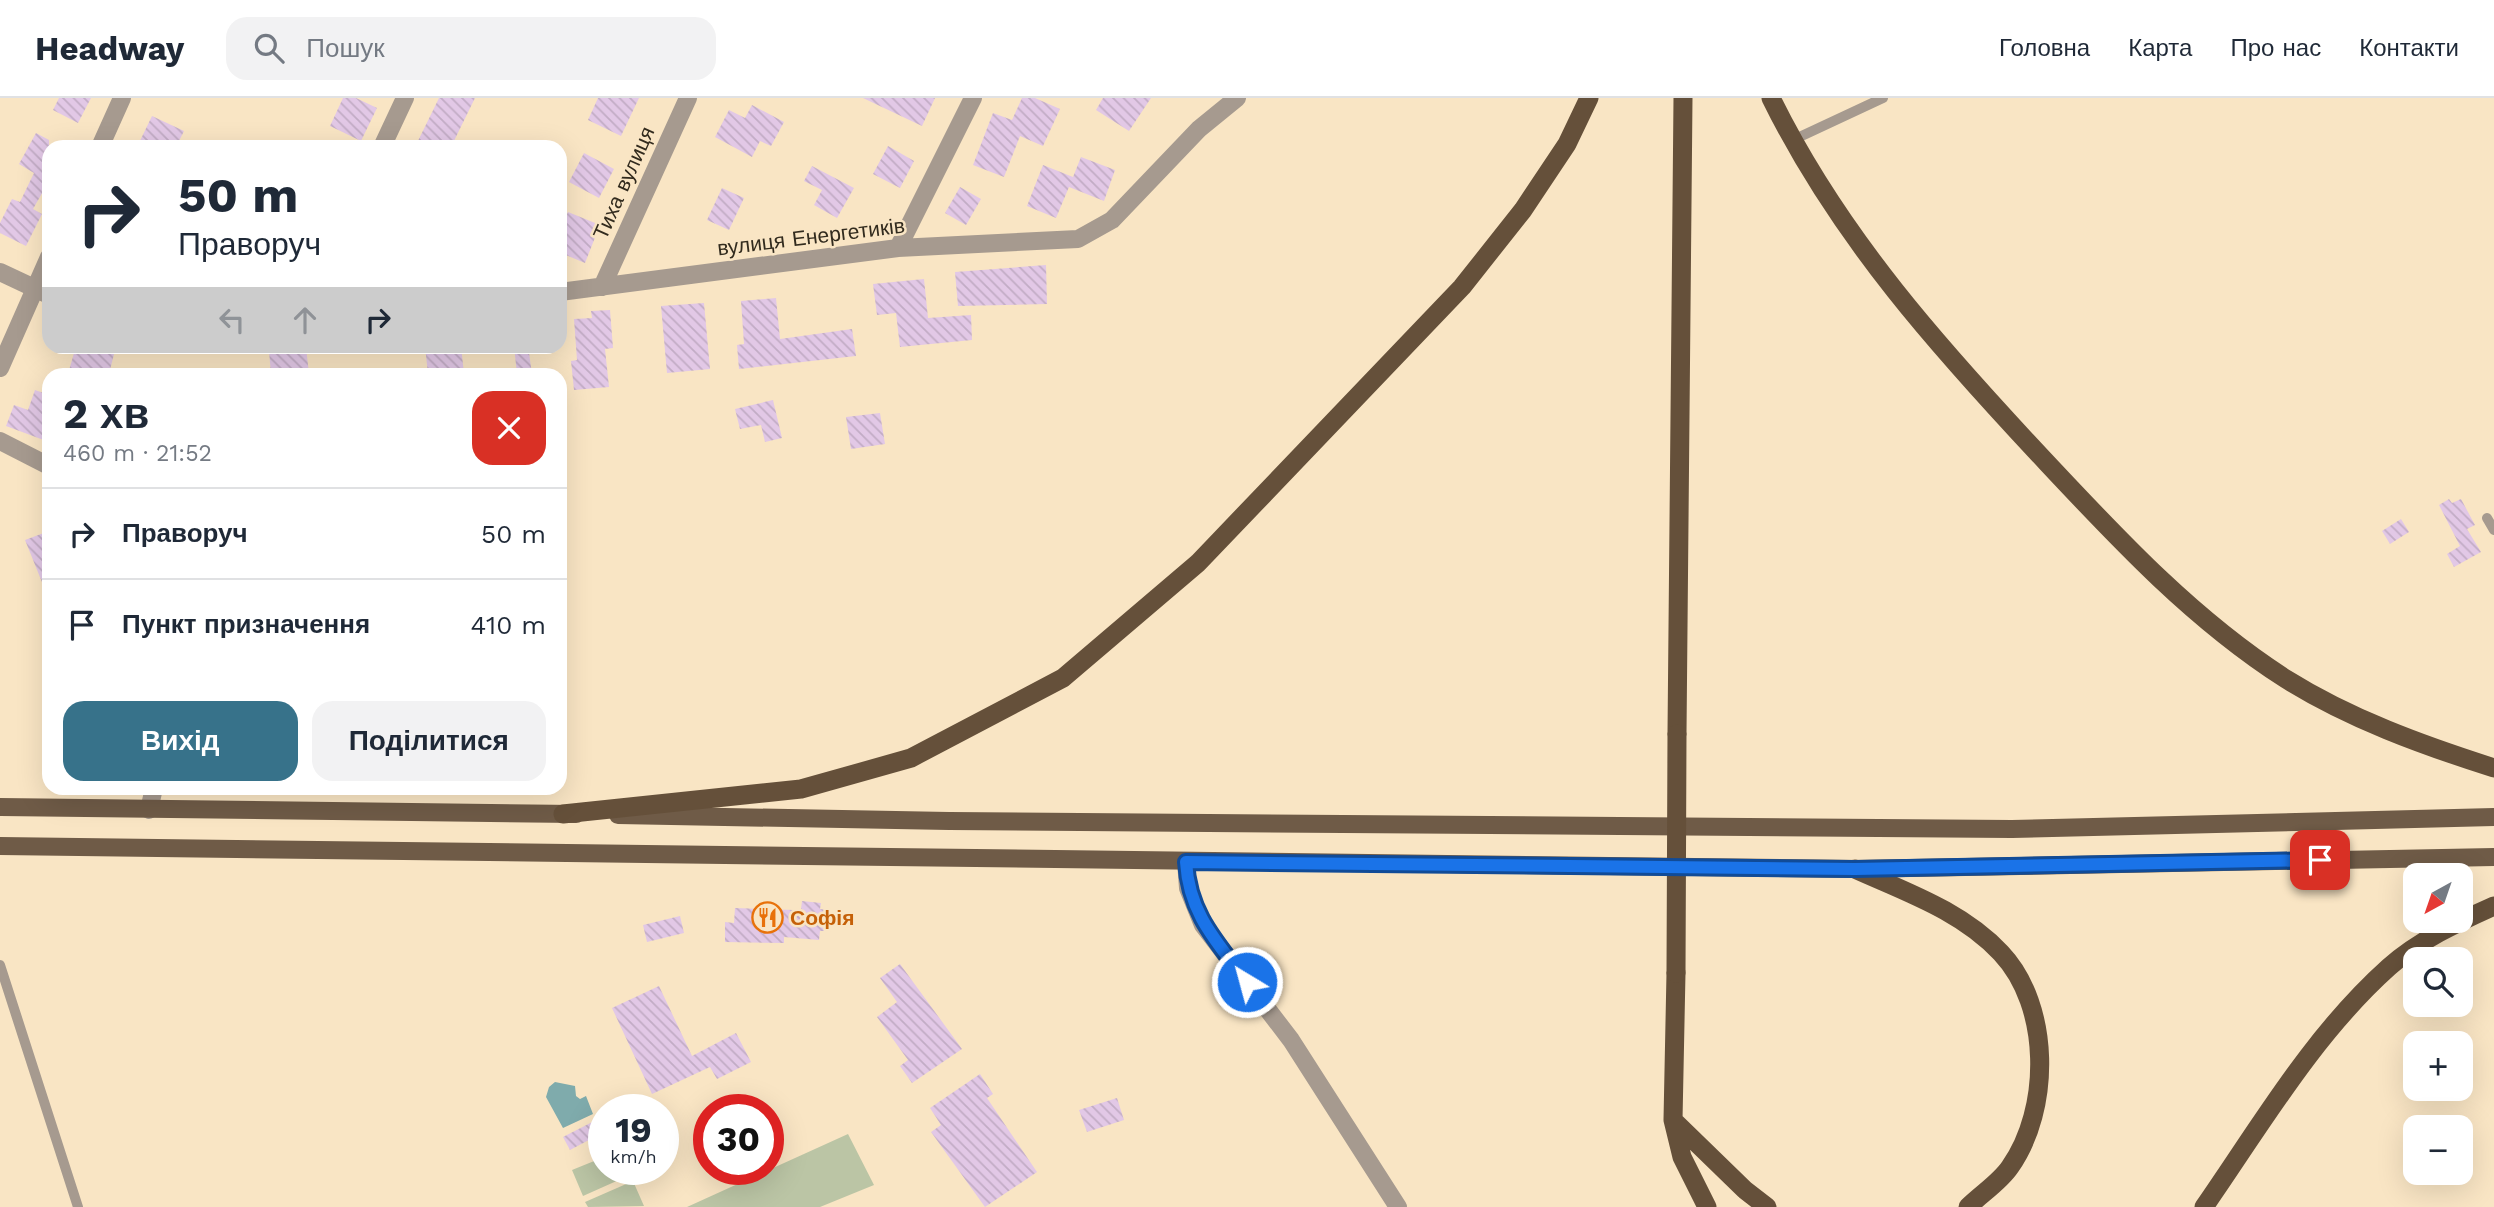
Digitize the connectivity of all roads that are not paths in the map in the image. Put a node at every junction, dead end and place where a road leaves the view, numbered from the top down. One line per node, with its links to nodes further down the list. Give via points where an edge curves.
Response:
1 (122, 98): 10 (street)
2 (405, 98): 11 (street)
3 (688, 98): 15 (street, Тиха вулиця)
4 (973, 98): 13 (street)
5 (1237, 98): 13 (street, вулиця Енергетиків, via 1199,129 1112,220 1074,239)
6 (1589, 98): 27 (highway, via 1567,144 1523,210 1462,287 1198,562 1063,678 911,758 801,789)
7 (1683, 98): 35 (highway, bridge)
8 (1771, 98): 12 (highway)
9 (1883, 98): 12 (lane)
10 (103, 140)
11 (385, 140)
12 (1793, 140): 23 (highway, via 1842,222 1889,286 1963,373 2130,551 2208,620 2287,680 2362,720)
13 (898, 248): 15 (street, вулиця Енергетиків)
14 (0, 272): 17 (street)
15 (602, 287): 16 (street, вулиця Енергетиків)
16 (567, 291)
17 (42, 292): 18 (street)
18 (0, 368)
19 (0, 441): 20 (street)
20 (42, 462)
21 (2487, 518): 22 (lane)
22 (2494, 530)
23 (2494, 768)
24 (152, 795): 26 (street)
25 (0, 807): 26 (main road)
26 (149, 810): 27 (main road)
27 (563, 814): 28 (main road, via 2012,829)
28 (2494, 817)
29 (0, 846): 31 (main road)
30 (2494, 857): 32 (main road)
31 (1186, 862): 32 (main road); 36 (street, via 1188,888 1203,925 1291,1040)
32 (1855, 869): 40 (highway, via 1950,912 2002,953 2029,999 2041,1051 2038,1101 2010,1168)
33 (2494, 906): 41 (highway, via 2457,922 2390,966 2329,1028)
34 (0, 965): 37 (lane)
35 (1674, 1120): 38 (highway, via 1682,1157); 39 (highway)
36 (1394, 1206)
37 (78, 1207)
38 (1707, 1207)
39 (1767, 1207)
40 (1968, 1207)
41 (2204, 1207)

